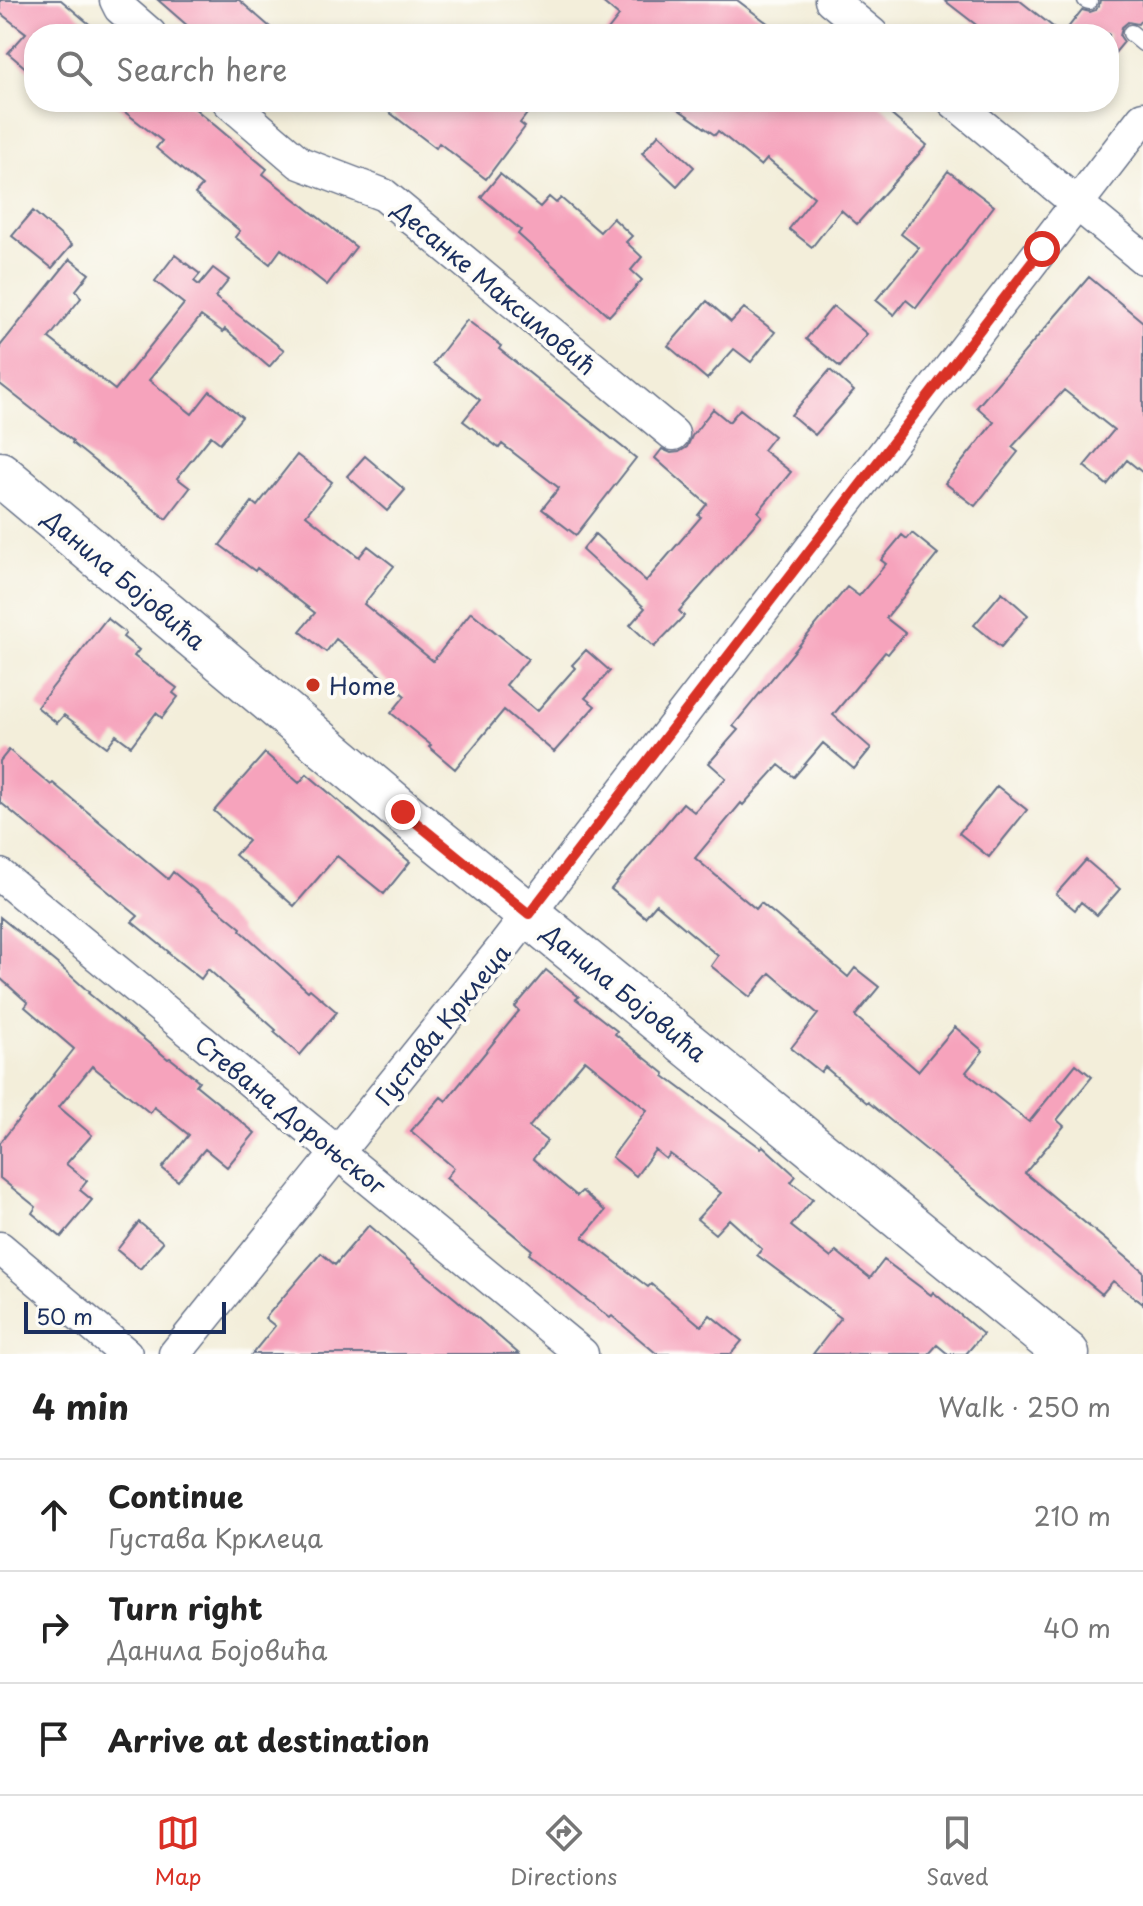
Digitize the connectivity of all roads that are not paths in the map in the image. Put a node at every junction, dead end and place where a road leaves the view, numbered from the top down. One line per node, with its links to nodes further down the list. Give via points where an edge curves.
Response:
1 (116, 0): 2 (street)
2 (138, 24)
3 (241, 112): 8 (street, Десанке Максимовић, via 300,163 384,195)
4 (966, 112): 6 (street)
5 (1143, 118): 6 (street, Густава Крклеца)
6 (1077, 204): 7 (street); 11 (street, Густава Крклеца)
7 (1143, 258)
8 (673, 434)
9 (0, 474): 11 (main road, Данила Бојовића)
10 (0, 875): 12 (street, Стевана Дороњског)
11 (529, 914): 12 (street, Густава Крклеца); 17 (main road, Данила Бојовића)
12 (339, 1152): 15 (street, Густава Крклеца); 16 (street, Стевана Дороњског)
13 (0, 1248): 14 (street)
14 (126, 1354)
15 (175, 1354)
16 (582, 1354)
17 (1067, 1354)

